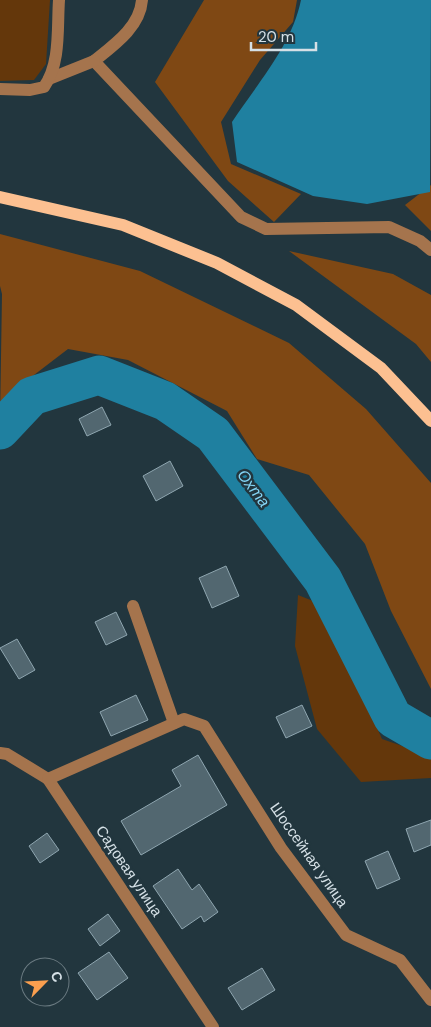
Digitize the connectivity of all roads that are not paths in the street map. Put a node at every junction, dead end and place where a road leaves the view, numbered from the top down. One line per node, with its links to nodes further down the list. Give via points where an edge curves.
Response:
1 (59, 0): 4 (street, via 55,60)
2 (142, 0): 3 (street, via 137,20)
3 (94, 61): 4 (street); 7 (street, via 241,216 266,229 389,227 420,241)
4 (49, 79): 5 (street, via 44,87 30,90)
5 (0, 89)
6 (0, 197): 8 (main road, via 123,225 217,263 296,305 381,368)
7 (431, 250)
8 (431, 421)
9 (133, 606): 10 (street)
10 (174, 723): 12 (street); 13 (street, Шоссейная улица, via 184,720 204,726 280,848 346,936 400,960)
11 (0, 753): 12 (street, Садовая улица)
12 (48, 779): 14 (street, Садовая улица)
13 (431, 1000)
14 (214, 1027)

